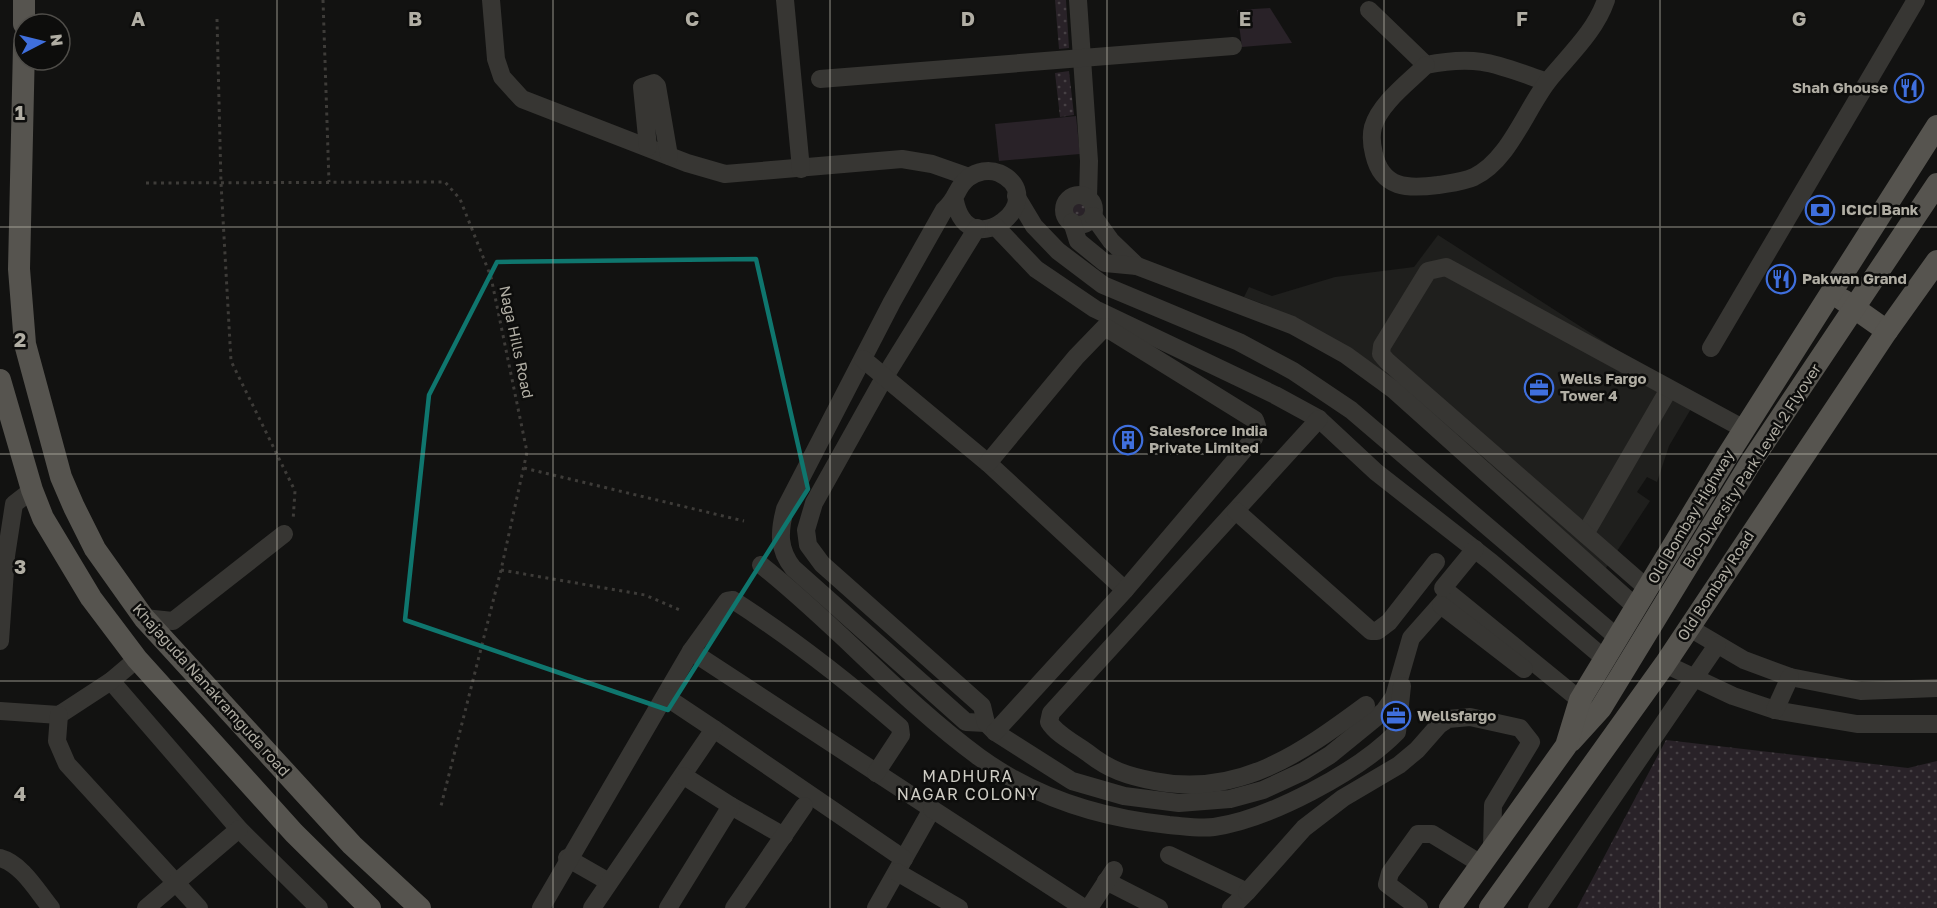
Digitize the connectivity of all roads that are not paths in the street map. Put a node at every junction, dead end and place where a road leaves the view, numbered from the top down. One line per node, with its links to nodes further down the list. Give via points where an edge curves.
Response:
1 (490, 0): 14 (street, via 496,59 502,77 522,99)
2 (785, 0): 16 (street)
3 (1078, 0): 8 (street)
4 (1606, 0): 12 (street, via 1597,23)
5 (1916, 0): 31 (street)
6 (1370, 10): 9 (street)
7 (1233, 45): 8 (street)
8 (1083, 60): 11 (street); 21 (street)
9 (1426, 65): 12 (street, via 1475,59); 12 (street, via 1385,107 1373,127 1372,147 1377,166 1386,178 1399,185 1452,183 1486,169 1504,149)
10 (23, 72): 53 (main road, Khajaguda Nanakramguda road, via 19,269 25,344 74,507 95,549)
11 (820, 79)
12 (1547, 82)
13 (1937, 126): 27 (main road, Old Bombay Highway)
14 (648, 147): 15 (street); 15 (street, via 642,87 654,83)
15 (669, 156): 16 (street, via 724,174)
16 (801, 169): 17 (street, via 902,159)
17 (969, 177): 19 (street, via 984,171 1001,174); 20 (street)
18 (1937, 184): 69 (main road, Bio-Diversity Park Level 2 Flyover)
19 (1016, 196): 23 (street, via 1011,216); 55 (street, via 1035,226 1058,250 1103,285 1239,342 1293,371 1351,410)
20 (955, 201): 24 (street, via 958,214); 32 (street, via 935,223)
21 (1090, 207): 22 (street, via 1081,224); 22 (street, via 1079,195 1067,201 1065,215); 26 (street, via 1111,242)
22 (1072, 222): 26 (street, via 1078,241 1100,260)
23 (996, 227): 24 (street); 36 (street, via 1036,269 1095,309)
24 (977, 228): 33 (street)
25 (1937, 261): 30 (main road, Old Bombay Road)
26 (1137, 266): 52 (street, via 1292,325 1346,355 1394,390)
27 (1832, 292): 30 (main road); 37 (main road, Old Bombay Highway)
28 (1057, 297): 29 (street)
29 (1105, 327): 39 (street); 50 (street, via 1255,420 1257,426 1254,438)
30 (1887, 331): 54 (main road, Old Bombay Road)
31 (1711, 348)
32 (863, 359): 33 (street); 38 (street)
33 (884, 378): 39 (street); 40 (street)
34 (0, 380): 41 (main road, Khajaguda Nanakramguda road)
35 (1669, 389): 37 (street); 45 (street); 45 (street, via 1446,267 1428,271 1382,346 1381,354 1387,361)
36 (1319, 419): 43 (street); 46 (street, via 1376,472)
37 (1744, 429): 52 (main road, Old Bombay Highway)
38 (816, 452): 40 (street); 49 (street, via 785,509 780,529 786,559)
39 (988, 464): 50 (street)
40 (835, 467): 48 (street, via 814,504 806,530 808,545)
41 (32, 490): 42 (street); 59 (main road, Khajaguda Nanakramguda road, via 43,518 91,598)
42 (7, 504): 56 (street)
43 (1236, 512): 51 (street, via 1371,631 1389,622 1431,568); 68 (street, via 1051,713 1048,717 1052,726 1115,772 1179,785 1243,778 1268,769 1317,741)
44 (284, 534): 53 (street, via 173,621)
45 (1585, 534): 52 (street)
46 (1475, 549): 51 (street); 60 (street)
47 (761, 565): 62 (street, via 980,758 1028,788 1053,798 1151,823 1201,828 1228,824 1282,807 1337,777 1397,732)
48 (830, 571): 49 (street); 74 (street, via 982,706)
49 (814, 587): 74 (street, via 966,722)
50 (1125, 590): 74 (street)
51 (1445, 596): 62 (street, via 1411,638); 69 (street)
52 (1642, 598): 55 (main road, Old Bombay Highway)
53 (144, 618): 96 (main road, Khajaguda Nanakramguda road, via 352,845)
54 (1688, 627): 57 (street); 61 (main road, Old Bombay Road)
55 (1618, 638): 60 (main road, Old Bombay Highway)
56 (0, 641)
57 (1718, 645): 63 (street, via 1744,660); 64 (street)
58 (691, 651): 67 (street); 76 (street); 76 (street, via 728,601 733,600 774,626 900,727 901,735)
59 (137, 659): 65 (street); 95 (main road, Khajaguda Nanakramguda road, via 294,833)
60 (1605, 659): 69 (main road, Old Bombay Highway)
61 (1665, 664): 64 (street); 109 (main road, Old Bombay Road)
62 (1403, 673): 74 (street, via 1384,711 1330,755 1263,790 1230,799 1179,803 1125,796 1072,781)
63 (1790, 676): 66 (street, via 1861,691); 70 (street)
64 (1695, 678): 70 (street); 110 (street)
65 (111, 681): 72 (street); 81 (street)
66 (1937, 688)
67 (666, 697): 75 (street); 86 (street)
68 (1366, 705)
69 (1586, 706): 84 (main road, Bio-Diversity Park Level 2 Flyover, via 1566,746)
70 (1776, 710): 73 (street, via 1857,724)
71 (0, 711): 72 (street)
72 (59, 715): 89 (street, via 57,741 67,764)
73 (1937, 724)
74 (990, 728)
75 (714, 729): 77 (street); 87 (street)
76 (876, 773): 80 (street)
77 (684, 776): 78 (street); 88 (street)
78 (731, 806): 82 (street); 99 (street)
79 (804, 806): 82 (street)
80 (932, 809): 87 (street); 103 (street)
81 (239, 829): 89 (street); 94 (street)
82 (784, 836): 100 (street)
83 (1169, 855): 90 (street)
84 (1486, 856): 90 (street, via 1493,805 1531,742 1520,728 1470,717 1456,718 1439,725 1399,765 1342,798 1304,828); 107 (street, via 1432,834 1418,834 1390,873 1387,884); 108 (main road)
85 (0, 858): 91 (street, via 19,868)
86 (567, 858): 88 (street); 97 (street)
87 (900, 865): 101 (street); 102 (street)
88 (609, 882): 98 (street)
89 (176, 883): 92 (street); 93 (street)
90 (1247, 892): 106 (street)
91 (51, 908)
92 (146, 908)
93 (199, 908)
94 (319, 908)
95 (370, 908)
96 (420, 908)
97 (541, 908)
98 (592, 908)
99 (668, 908)
100 (734, 908)
101 (876, 908)
102 (959, 908)
103 (1084, 908)
104 (1089, 908): 105 (street, via 1110,876)
105 (1159, 908)
106 (1231, 908)
107 (1419, 908)
108 (1450, 908)
109 (1490, 908)
110 (1538, 908)

